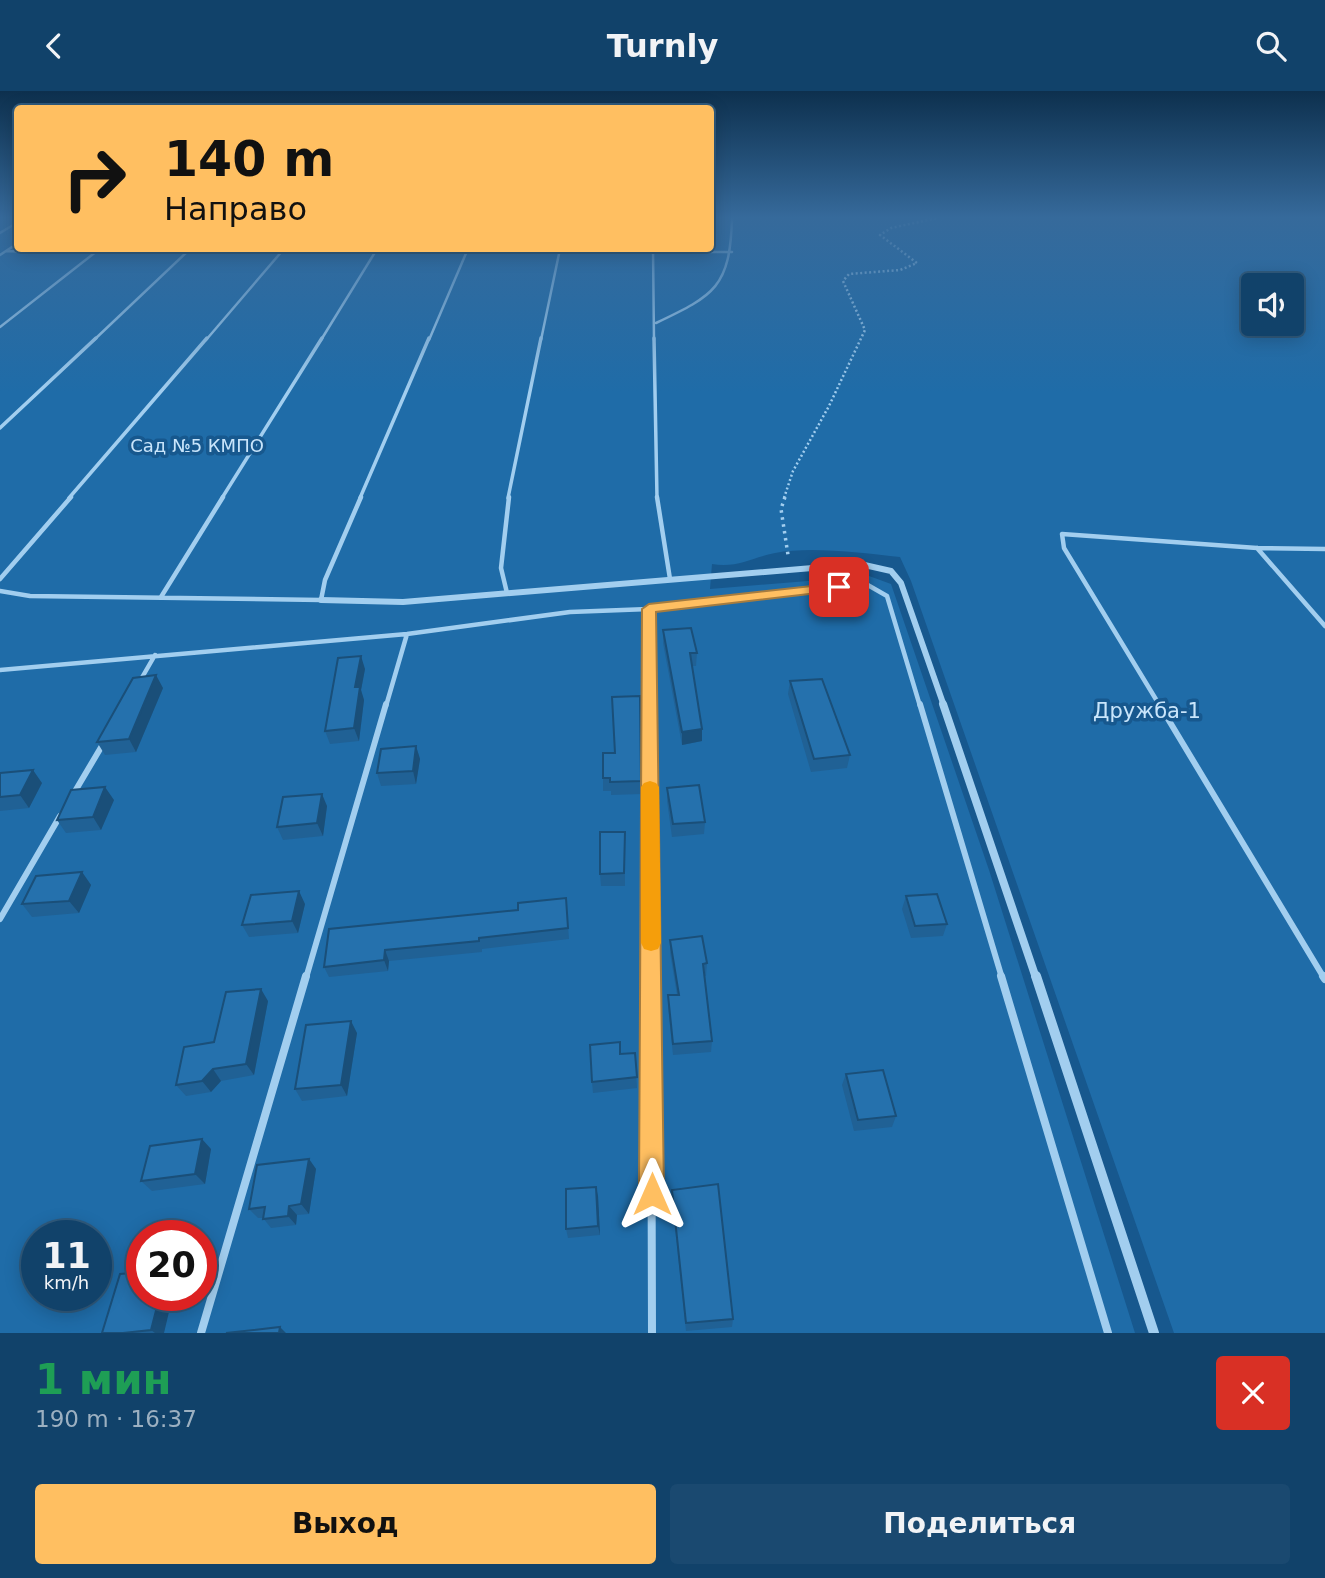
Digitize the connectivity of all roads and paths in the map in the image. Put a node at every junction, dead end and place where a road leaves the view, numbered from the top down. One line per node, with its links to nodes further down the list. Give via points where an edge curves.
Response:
1 (66, 276): 11 (lane)
2 (161, 276): 12 (lane)
3 (262, 276): 16 (lane)
4 (360, 276): 20 (lane)
5 (456, 276): 21 (lane, via 325,580)
6 (555, 276): 19 (lane, via 509,493 501,568)
7 (654, 276): 10 (lane)
8 (725, 276): 10 (lane, via 698,303)
9 (847, 276): 15 (path, via 843,281 865,330 793,471 785,496 781,509)
10 (656, 323): 17 (lane, via 657,509)
11 (0, 327)
12 (0, 428)
13 (1257, 548): 14 (lane); 23 (lane); 32 (lane, via 1062,534 1064,548)
14 (1325, 549)
15 (790, 570): 17 (street); 36 (street, via 860,565 891,571 901,583)
16 (0, 579)
17 (670, 579): 19 (street)
18 (0, 591): 20 (lane, via 30,596)
19 (506, 593): 21 (street, via 403,602)
20 (161, 597): 21 (lane)
21 (321, 600)
22 (649, 609): 24 (lane, via 570,612); 34 (lane); 35 (lane, via 866,584 887,596)
23 (1325, 626)
24 (407, 634): 25 (lane); 33 (lane)
25 (155, 655): 26 (lane); 27 (lane)
26 (0, 670)
27 (134, 691)
28 (106, 739): 29 (lane)
29 (71, 799)
30 (64, 811): 31 (lane)
31 (0, 919)
32 (1325, 979)
33 (201, 1333)
34 (652, 1333)
35 (1108, 1333)
36 (1154, 1333)

